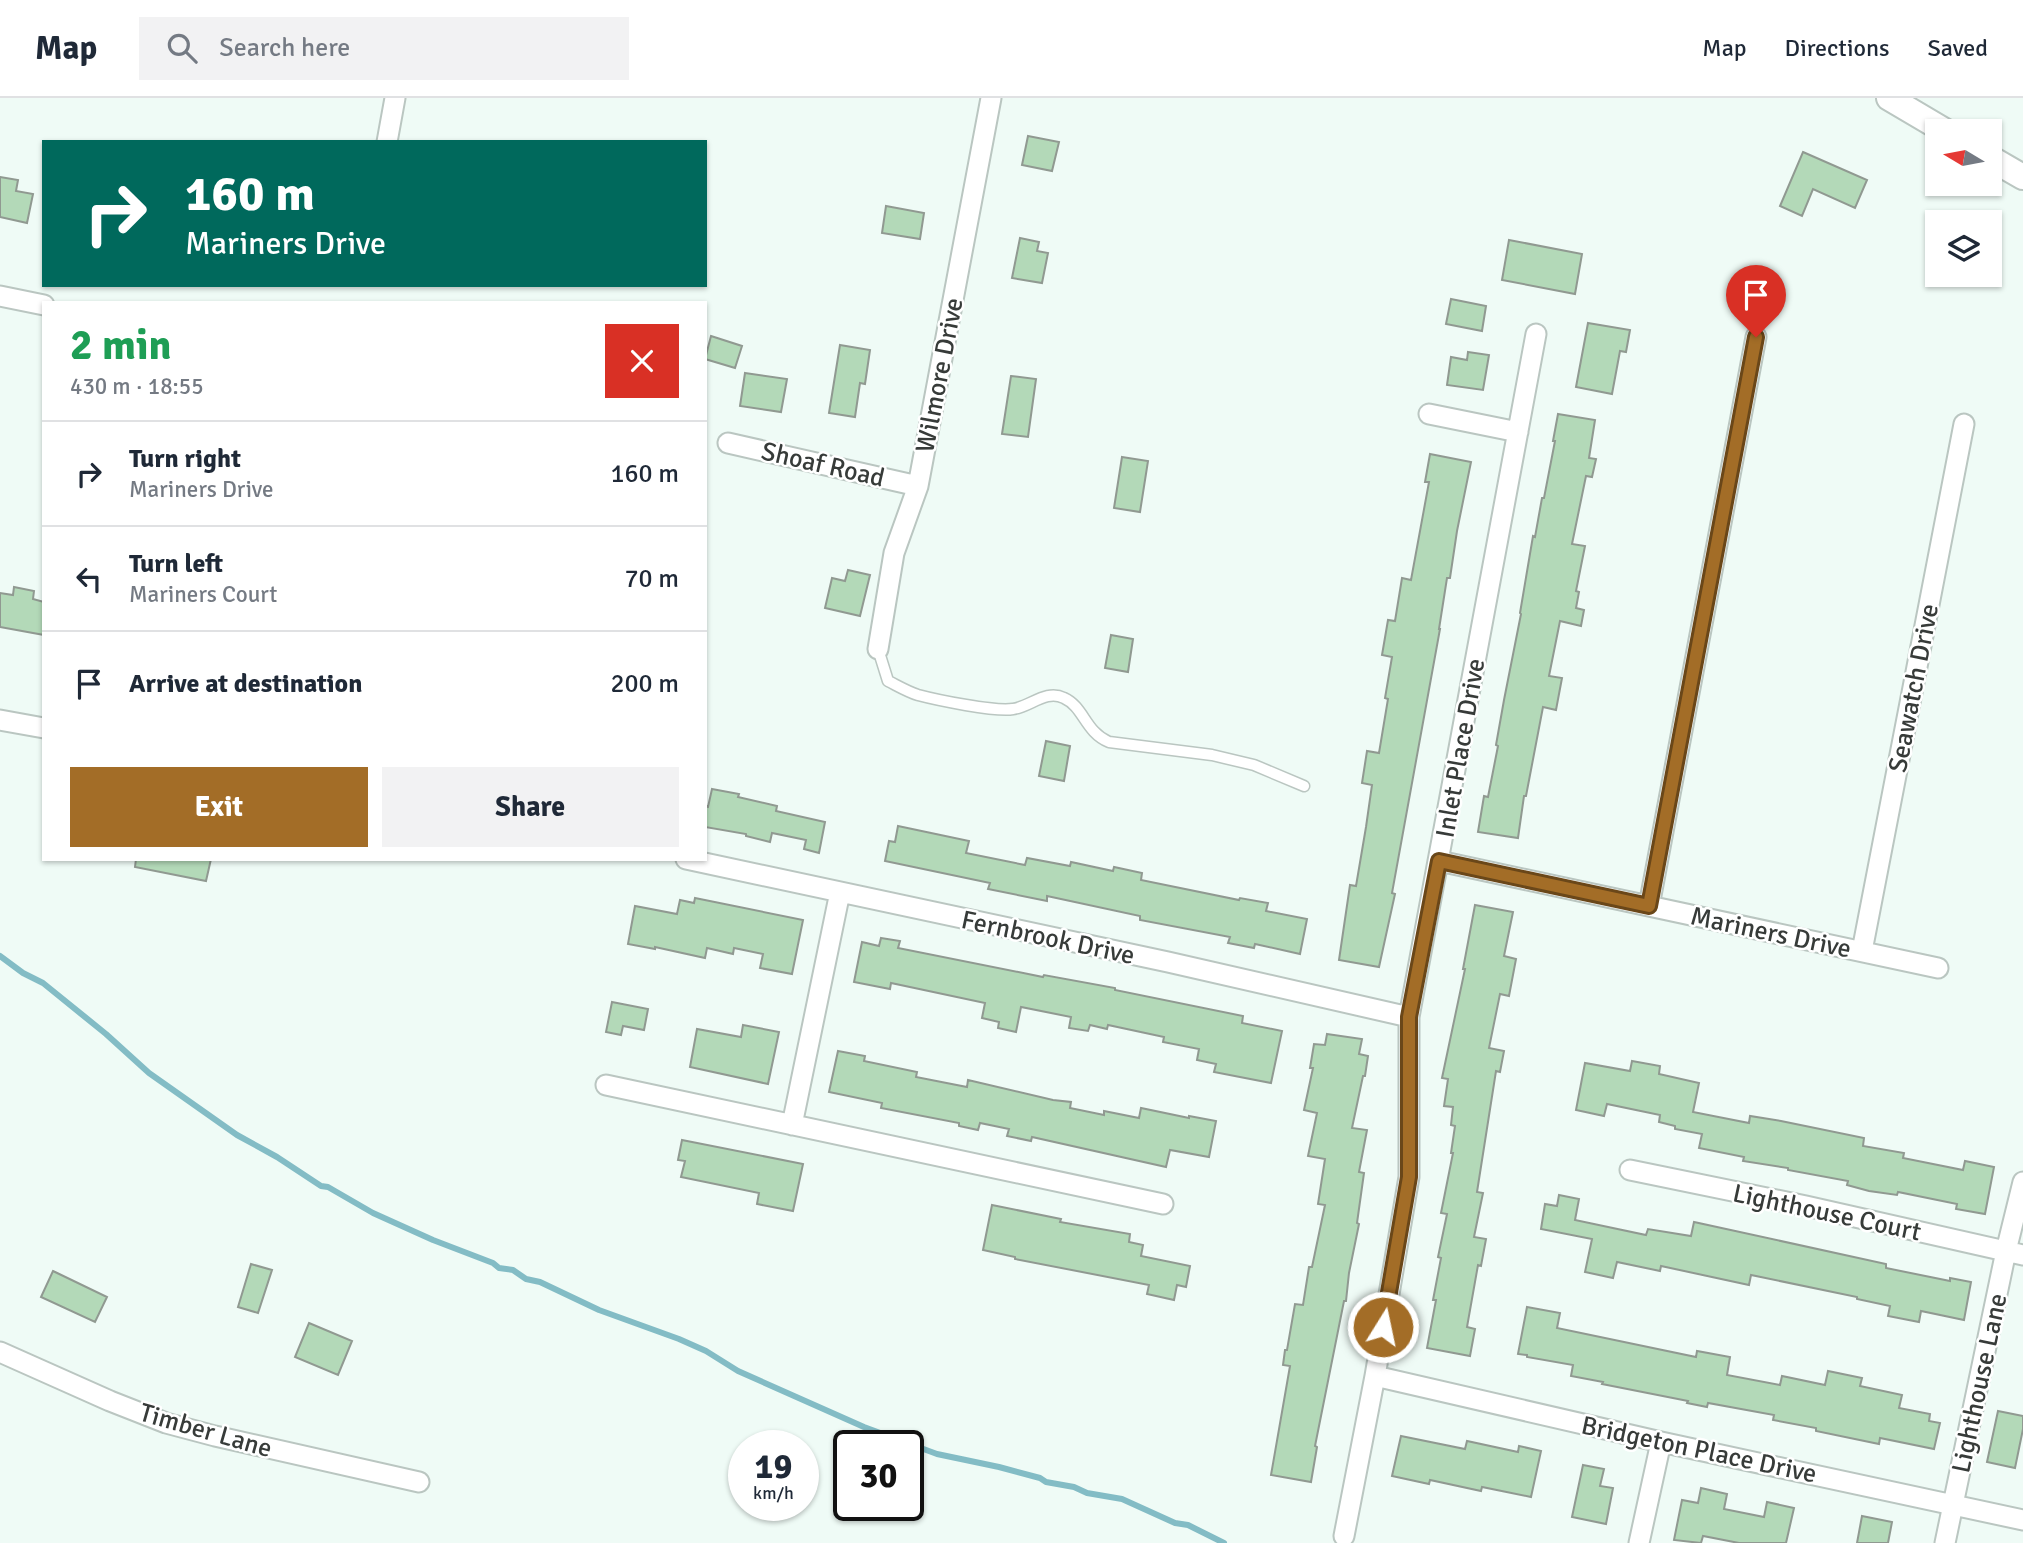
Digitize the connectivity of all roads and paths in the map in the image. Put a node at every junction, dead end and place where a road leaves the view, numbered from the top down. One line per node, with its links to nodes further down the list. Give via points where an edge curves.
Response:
1 (395, 98): 5 (street)
2 (991, 98): 16 (street, Wilmore Drive)
3 (1889, 98): 4 (street)
4 (1925, 119)
5 (387, 140)
6 (2002, 165): 7 (street)
7 (2023, 177)
8 (0, 296): 9 (street)
9 (42, 305)
10 (1536, 334): 14 (street, Inlet Place Drive)
11 (1756, 337): 24 (street)
12 (1429, 414): 14 (street)
13 (1964, 424): 25 (street, Seawatch Drive)
14 (1518, 432): 22 (street, Inlet Place Drive)
15 (728, 443): 16 (street, Shoaf Road)
16 (918, 486): 17 (street, Wilmore Drive, via 894,553)
17 (878, 649): 20 (lane, via 888,681 916,694 1014,709 1036,699 1063,697 1097,738 1109,743 1212,755 1254,765)
18 (0, 720): 19 (street)
19 (42, 728)
20 (1304, 786)
21 (695, 861): 23 (street, Fernbrook Drive)
22 (1439, 861): 24 (street, Mariners Drive); 27 (street, Inlet Place Drive)
23 (840, 892): 27 (street, Fernbrook Drive); 29 (street)
24 (1649, 906): 25 (street, Mariners Drive)
25 (1862, 951): 26 (street, Mariners Drive)
26 (1938, 968)
27 (1409, 1017): 35 (street, Inlet Place Drive, via 1409,1177)
28 (606, 1086): 29 (street)
29 (792, 1125): 32 (street)
30 (1630, 1170): 33 (street, Lighthouse Court)
31 (2023, 1182): 33 (street, Lighthouse Lane)
32 (1163, 1204)
33 (2015, 1253): 38 (street, Lighthouse Lane)
34 (0, 1352): 37 (street, Timber Lane, via 166,1423)
35 (1375, 1376): 36 (street, Bridgeton Place Drive); 40 (street, Inlet Place Drive)
36 (1661, 1442): 38 (street, Bridgeton Place Drive); 41 (street)
37 (419, 1482)
38 (1953, 1504): 39 (street, Bridgeton Place Drive); 42 (street, Lighthouse Lane)
39 (2023, 1520)
40 (1344, 1536)
41 (1639, 1543)
42 (1945, 1543)

